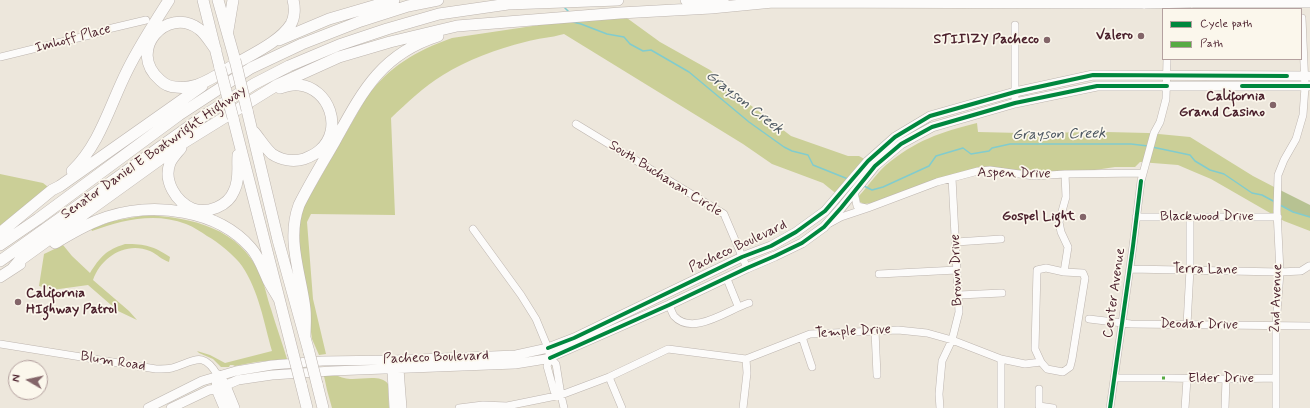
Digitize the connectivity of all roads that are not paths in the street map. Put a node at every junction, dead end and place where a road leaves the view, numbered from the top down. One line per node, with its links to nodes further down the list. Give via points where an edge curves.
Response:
1 (169, 0): 38 (highway, via 128,68 93,146 82,162)
2 (203, 0): 19 (highway)
3 (218, 0): 17 (highway)
4 (233, 0): 17 (highway)
5 (293, 0): 18 (highway, via 292,23)
6 (394, 0): 18 (highway, via 329,19)
7 (438, 0): 49 (highway, Senator Daniel E Boatwright Highway, via 408,6 360,21 251,68 179,115)
8 (606, 0): 9 (highway, Senator Daniel E Boatwright Highway); 51 (highway, Senator Daniel E Boatwright Highway, via 508,4 452,12 387,29 289,66 208,113)
9 (618, 0)
10 (686, 0): 11 (highway)
11 (773, 2): 12 (highway, bridge); 15 (highway)
12 (1310, 2)
13 (1302, 18): 23 (street, 2nd Avenue)
14 (146, 20): 20 (street, Imhoff Place)
15 (487, 24): 28 (highway, via 457,26 420,34 339,57 289,79); 75 (highway, via 450,32 415,45 383,68 360,97 296,214 293,241 305,310)
16 (1015, 25): 27 (street)
17 (227, 34): 31 (highway, bridge)
18 (267, 45): 24 (highway)
19 (216, 50): 24 (highway, via 200,30 185,23 165,26 152,38 147,48 150,68 164,84 184,88); 33 (highway, bridge)
20 (0, 57)
21 (1167, 60): 22 (street, Center Avenue)
22 (1167, 76): 23 (main road, Pacheco Boulevard); 25 (street, Center Avenue); 27 (main road, Pacheco Boulevard, via 1093,75)
23 (1307, 76): 26 (street, 2nd Avenue)
24 (210, 79): 38 (highway)
25 (1167, 86): 26 (main road, Pacheco Boulevard); 29 (main road, Pacheco Boulevard, via 1097,86); 35 (street, Center Avenue, via 1163,113)
26 (1307, 86): 41 (street, 2nd Avenue, via 1300,128 1278,175)
27 (1015, 92): 29 (street); 34 (main road, Pacheco Boulevard, via 930,116 895,137)
28 (265, 93): 31 (highway, via 289,85 309,87 318,92 327,102 332,117 331,132 320,150 300,160 289,160 271,153); 32 (highway)
29 (1015, 103): 34 (main road, Pacheco Boulevard, via 932,127)
30 (576, 124): 50 (street, South Buchanan Circle, via 724,214)
31 (252, 130): 75 (highway, via 278,240)
32 (188, 140): 33 (highway, via 170,164 168,176 176,195 183,203 193,209 204,210 222,205 234,192 238,180); 53 (highway, via 19,261)
33 (239, 142): 65 (highway)
34 (872, 163): 39 (main road, Pacheco Boulevard)
35 (1142, 173): 36 (street, Aspen Drive); 42 (street, Center Avenue)
36 (1065, 174): 37 (street, Aspen Drive, via 1034,176 990,170); 58 (street, via 1066,197 1059,222 1068,247)
37 (952, 178): 40 (street, Aspen Drive); 48 (street, Brown Drive)
38 (52, 190): 46 (highway)
39 (850, 190): 40 (street, via 857,206); 44 (main road, Pacheco Boulevard, via 841,208); 50 (main road, Pacheco Boulevard, via 825,212 796,232 771,246)
40 (868, 208): 44 (street, Aspen Drive, via 841,217)
41 (1277, 214): 43 (street, Blackwood Drive); 59 (street, 2nd Avenue)
42 (1136, 217): 43 (street, Blackwood Drive); 55 (street, Center Avenue)
43 (1190, 217): 57 (street)
44 (824, 227): 54 (main road, Pacheco Boulevard, via 802,243)
45 (473, 229): 79 (street, via 521,295 536,319)
46 (0, 233)
47 (1001, 239): 48 (street)
48 (956, 242): 56 (street, Brown Drive)
49 (0, 245)
50 (742, 257): 54 (street, South Buchanan Circle); 79 (main road, Pacheco Boulevard)
51 (0, 261)
52 (1309, 266): 59 (street, Terra Lane, via 1301,271)
53 (13, 268): 61 (highway); 65 (highway, via 82,226 129,212 161,210 205,218 241,238 252,249)
54 (747, 268): 62 (main road, Pacheco Boulevard)
55 (1130, 269): 57 (street, Terra Lane); 70 (street, Center Avenue)
56 (957, 270): 60 (street); 64 (street, Brown Drive)
57 (1190, 270): 59 (street, Terra Lane); 71 (street)
58 (1064, 272): 84 (street, via 1046,268 1037,270 1034,349); 84 (street, via 1083,273 1085,278 1072,359 1070,366 1063,372 1047,369)
59 (1280, 272): 72 (street, 2nd Avenue)
60 (879, 274)
61 (0, 277)
62 (726, 278): 67 (main road, Pacheco Boulevard); 68 (street)
63 (1002, 293): 64 (street)
64 (959, 295): 77 (street, Brown Drive, via 959,312)
65 (279, 299): 102 (highway, bridge)
66 (748, 303): 68 (street)
67 (669, 305): 68 (street, via 673,315 681,322 699,324); 80 (main road, Pacheco Boulevard)
68 (738, 306)
69 (1089, 319): 70 (street, Deodar Drive)
70 (1122, 324): 71 (street, Deodar Drive); 90 (street, Center Avenue)
71 (1188, 325): 72 (street, Deodar Drive)
72 (1276, 326): 73 (street, Deodar Drive); 91 (street, 2nd Avenue)
73 (1310, 326)
74 (875, 331): 76 (street, Temple Drive, via 810,334); 77 (street, Temple Drive, via 927,333); 87 (street)
75 (305, 337): 103 (highway, bridge)
76 (802, 337): 81 (street, Temple Drive); 85 (street)
77 (952, 340): 82 (street, Temple Drive); 110 (street, Brown Drive, via 942,361)
78 (0, 344): 88 (street, Blum Road, via 156,369 202,359)
79 (548, 348): 80 (street); 83 (main road, Pacheco Boulevard, via 516,355)
80 (550, 358): 86 (main road, Pacheco Boulevard, via 515,364); 96 (street, via 547,366 554,391)
81 (746, 359): 89 (street, Temple Drive, via 668,349); 109 (street)
82 (1001, 359): 84 (street, Temple Drive, via 1025,364); 111 (street)
83 (394, 360): 86 (main road); 88 (main road, Pacheco Boulevard, via 272,365)
84 (1041, 362)
85 (812, 367)
86 (396, 369): 94 (main road, Pacheco Boulevard, via 272,375 238,380); 104 (main road); 105 (main road)
87 (877, 375)
88 (218, 376): 94 (highway); 98 (main road, Pacheco Boulevard, via 202,381)
89 (609, 377): 96 (street, Temple Drive); 108 (street)
90 (1114, 378): 92 (street, Elder Drive); 113 (street, Center Avenue)
91 (1276, 378): 93 (street, Elder Drive); 116 (street, 2nd Avenue)
92 (1187, 379): 93 (street, Elder Drive); 114 (street)
93 (1226, 379): 115 (street)
94 (221, 387): 99 (main road, Pacheco Boulevard); 100 (highway); 101 (highway)
95 (1039, 389): 112 (street, via 1039,406)
96 (561, 395): 97 (street, Temple Drive); 107 (street)
97 (507, 407): 106 (street, Temple Drive, via 483,405)
98 (148, 408)
99 (171, 408)
100 (225, 408)
101 (234, 408)
102 (307, 408)
103 (323, 408)
104 (394, 408)
105 (402, 408)
106 (459, 408)
107 (564, 408)
108 (622, 408)
109 (743, 408)
110 (940, 408)
111 (1001, 408)
112 (1053, 408)
113 (1110, 408)
114 (1185, 408)
115 (1225, 408)
116 (1276, 408)

